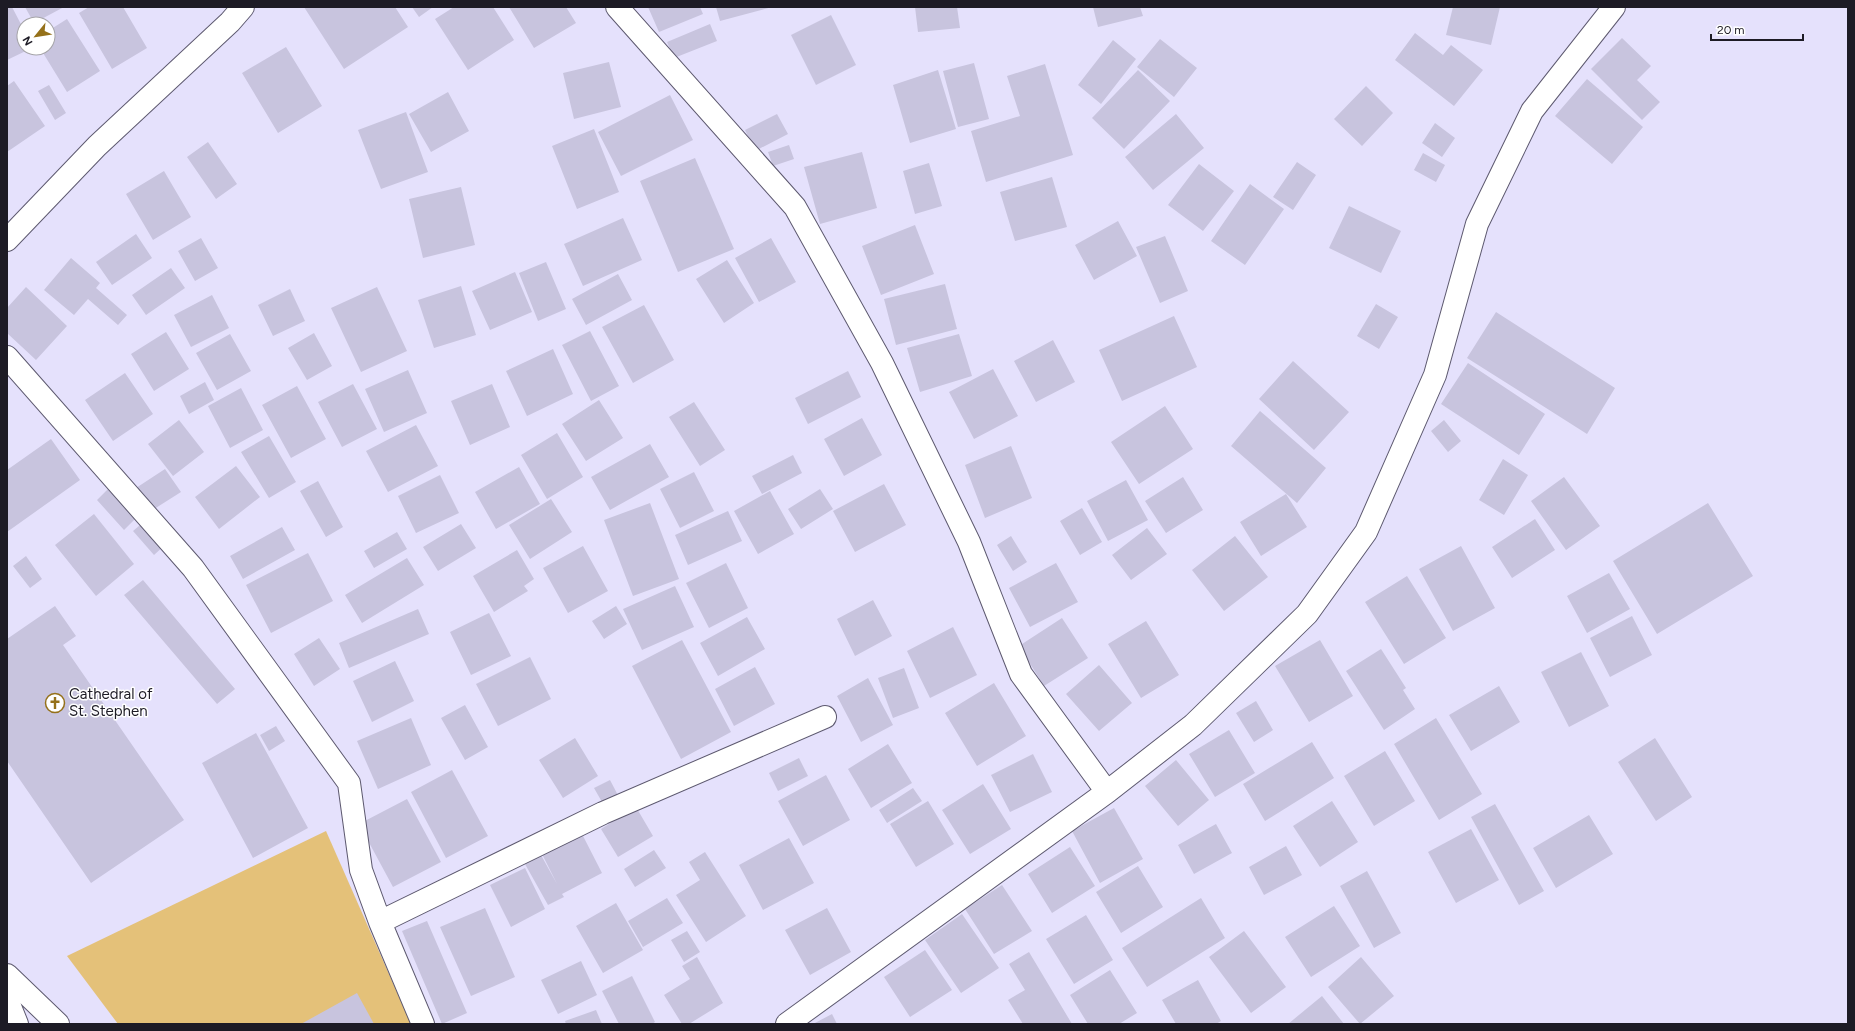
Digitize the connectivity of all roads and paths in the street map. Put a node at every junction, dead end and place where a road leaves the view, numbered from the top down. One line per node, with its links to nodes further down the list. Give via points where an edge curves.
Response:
1 (617, 7): 7 (street, via 795,207 900,398 969,542 1021,674)
2 (1614, 7): 7 (street, via 1532,111 1477,224 1435,375 1366,532 1307,614 1193,725)
3 (230, 12): 4 (street)
4 (7, 240)
5 (7, 357): 8 (street, via 193,568 349,783 361,870)
6 (825, 717): 8 (street, via 602,813)
7 (1107, 792): 14 (street)
8 (380, 922): 13 (street)
9 (7, 975): 12 (street)
10 (7, 999): 11 (street)
11 (17, 1024)
12 (58, 1024)
13 (423, 1024)
14 (787, 1024)

